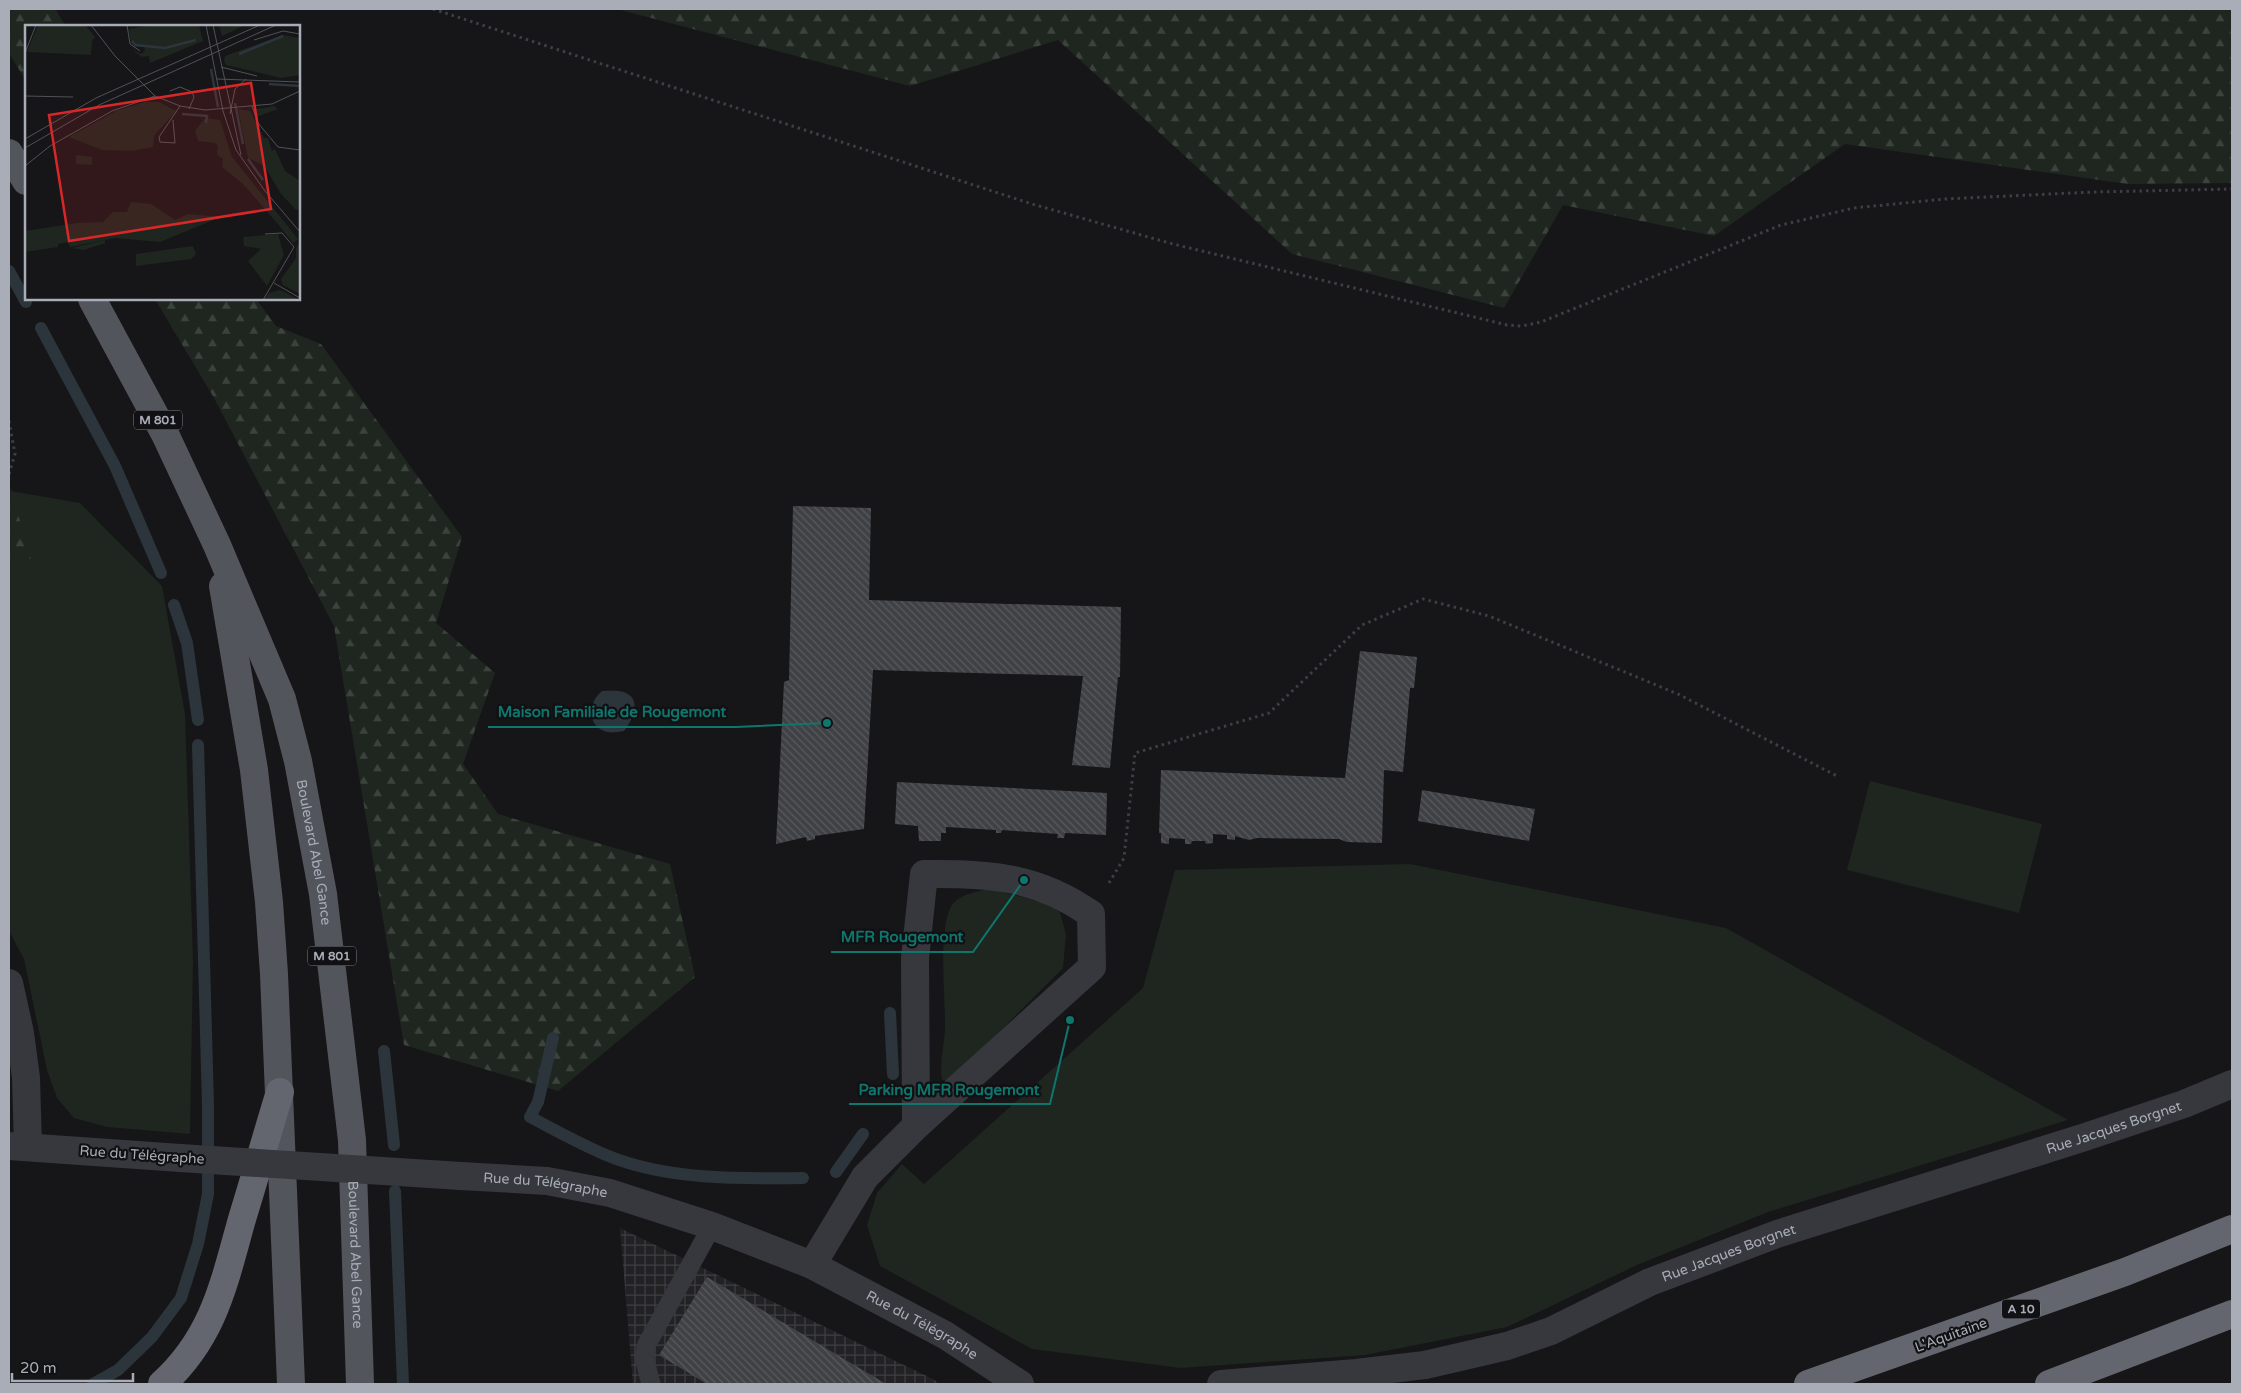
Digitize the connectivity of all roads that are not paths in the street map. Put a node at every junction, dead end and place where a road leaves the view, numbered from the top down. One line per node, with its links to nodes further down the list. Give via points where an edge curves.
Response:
1 (9, 153): 2 (main road)
2 (25, 179)
3 (93, 300): 4 (main road, Boulevard Abel Gance / M 801, via 165,434)
4 (217, 545): 7 (main road, Boulevard Abel Gance / M 801, via 261,829 273,956); 16 (main road, Boulevard Abel Gance / M 801, via 282,699 298,761 323,894 352,1140)
5 (9, 983): 9 (street, Rue du Télégraphe, via 26,1078)
6 (2232, 1084): 19 (street, Rue Jacques Borgnet, via 2184,1104 2082,1138 1777,1234 1650,1282 1551,1331 1507,1346 1425,1365)
7 (280, 1092): 14 (highway, via 226,1281 203,1332 186,1359); 15 (main road, Boulevard Abel Gance / M 801)
8 (916, 1126): 8 (street, via 915,958 924,874 970,873 1024,880 1071,900 1091,914 1092,967); 12 (street, via 865,1177)
9 (18, 1147): 10 (street, Rue du Télégraphe, bridge, via 547,1181 610,1193)
10 (712, 1226): 12 (street, Rue du Télégraphe); 17 (lane, via 646,1344 644,1357)
11 (2232, 1229): 20 (highway, L'Aquitaine / A 10, via 2115,1275)
12 (812, 1265): 18 (street, Rue du Télégraphe, via 945,1335)
13 (2232, 1314): 21 (highway)
14 (162, 1384)
15 (291, 1384)
16 (360, 1384)
17 (651, 1384)
18 (1020, 1384)
19 (1221, 1384)
20 (1808, 1384)
21 (2049, 1384)

